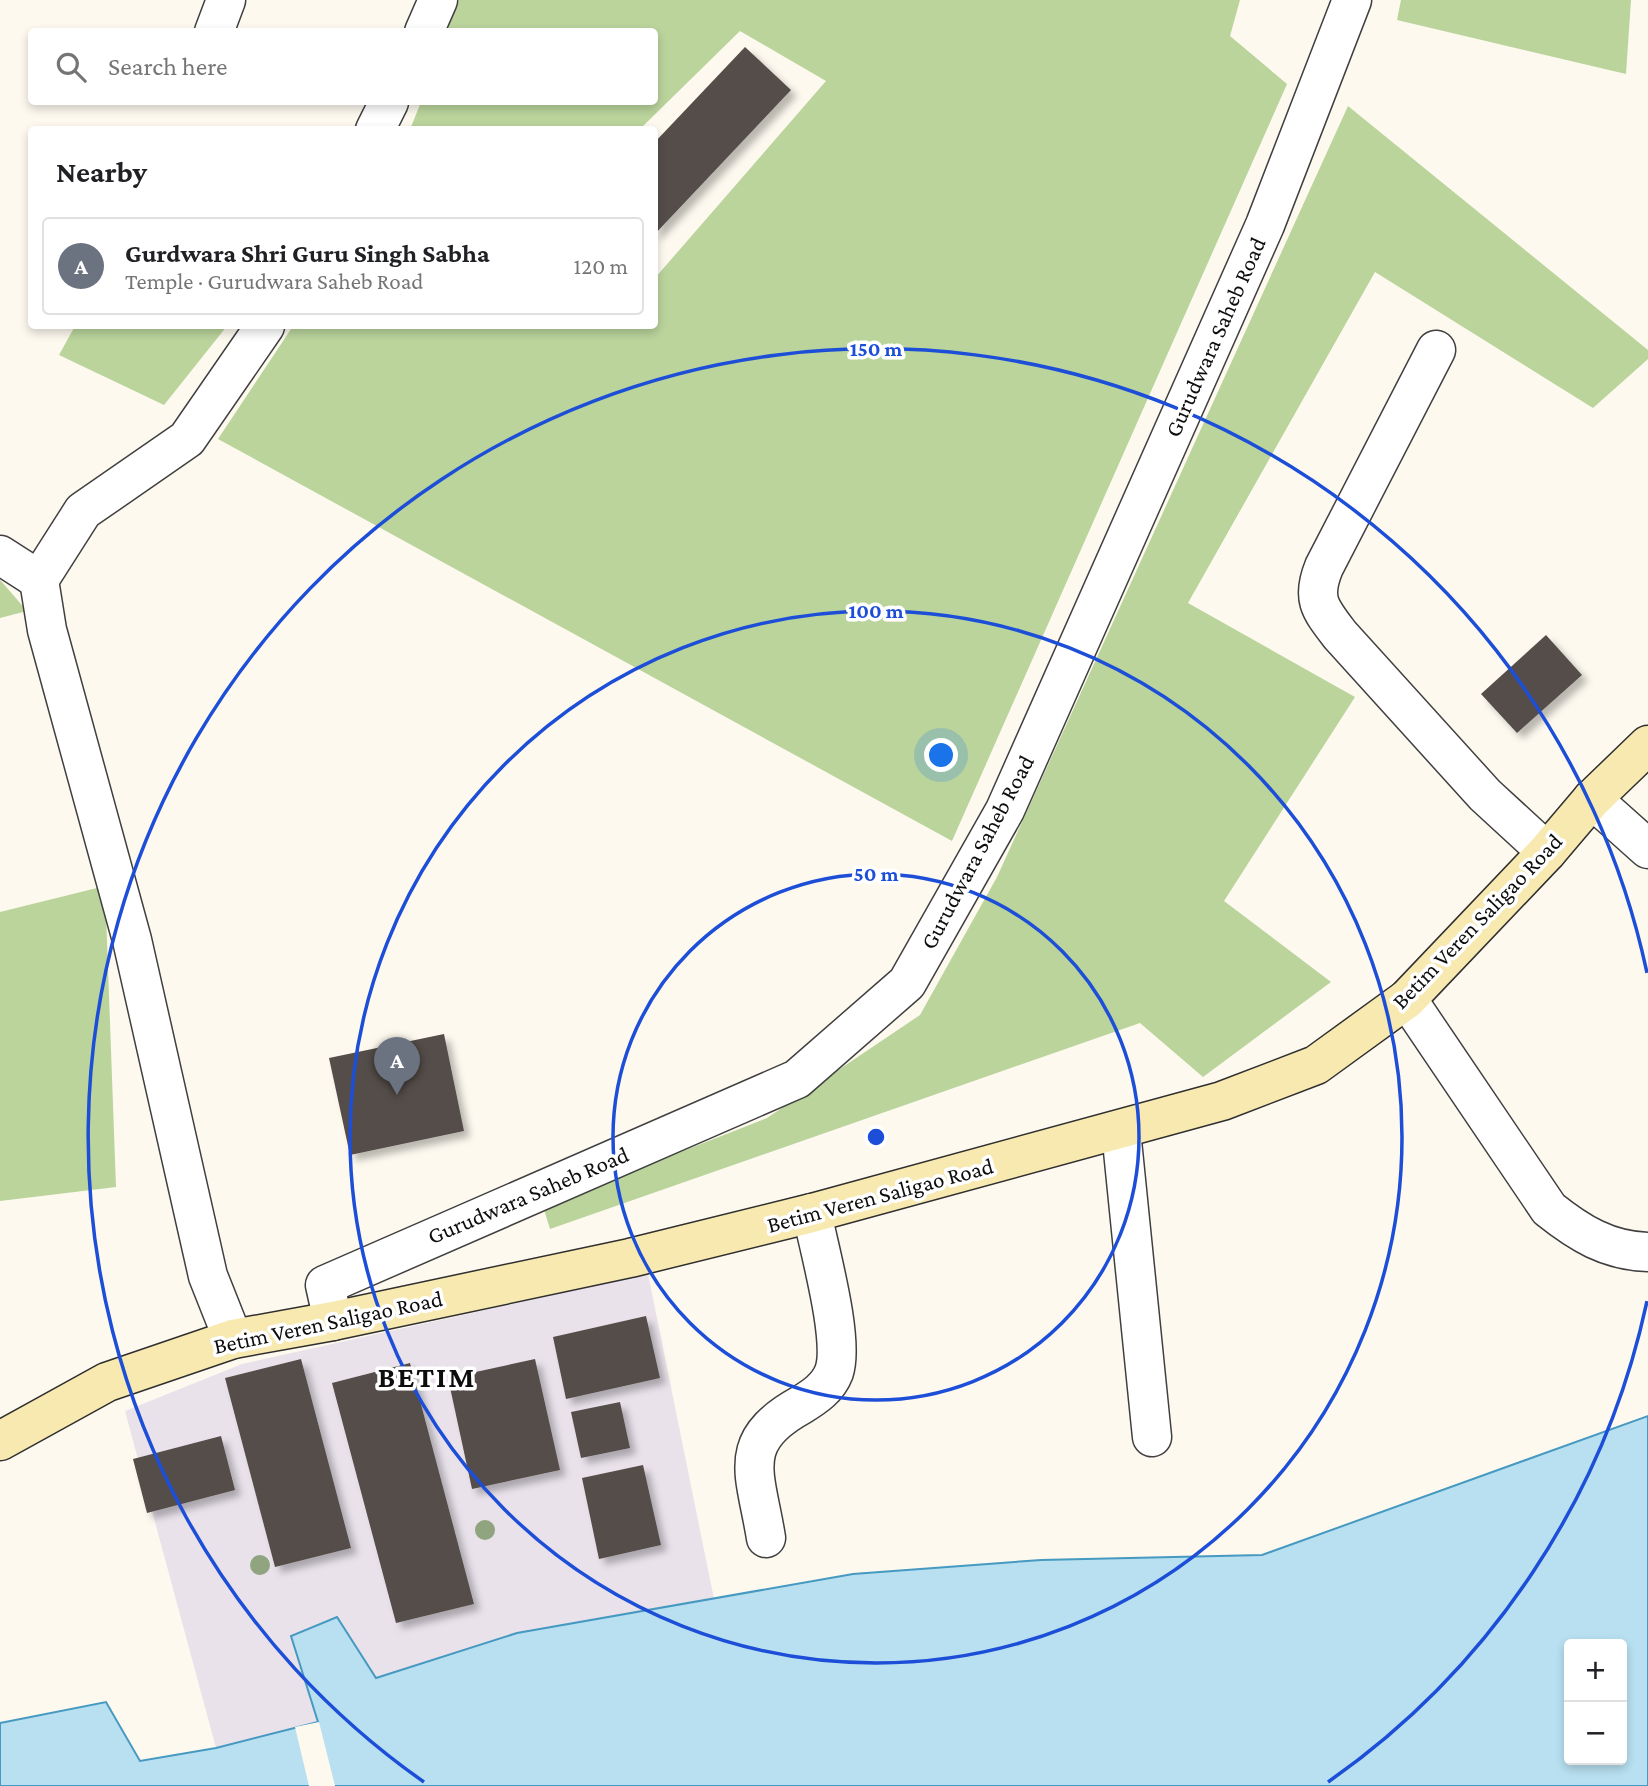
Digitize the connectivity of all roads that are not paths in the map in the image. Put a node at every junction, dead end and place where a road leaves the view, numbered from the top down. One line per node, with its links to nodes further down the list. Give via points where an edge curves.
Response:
1 (226, 0): 4 (street)
2 (438, 0): 5 (street)
3 (1352, 0): 20 (street, Gurudwara Saheb Road, via 1265,225 1005,810 907,983 797,1079 325,1285)
4 (216, 28)
5 (426, 28)
6 (388, 105): 7 (street)
7 (377, 126)
8 (263, 329): 11 (street, via 187,439 83,511)
9 (1436, 350): 15 (street, via 1324,566 1316,586 1319,608 1485,795)
10 (0, 555): 11 (street)
11 (39, 580): 21 (street, via 47,631 132,940 208,1276)
12 (1648, 744): 13 (main road, Betim Veren Saligao Road)
13 (1592, 799): 14 (street); 15 (main road, Betim Veren Saligao Road)
14 (1648, 849)
15 (1547, 852): 16 (main road, Betim Veren Saligao Road)
16 (1407, 999): 17 (main road, Betim Veren Saligao Road, via 1316,1065 1222,1101); 19 (street, via 1549,1209 1582,1235)
17 (1121, 1131): 18 (main road, Betim Veren Saligao Road); 22 (street)
18 (812, 1213): 20 (main road, Betim Veren Saligao Road, via 630,1258); 24 (street, via 837,1342 834,1372 818,1395 776,1419 758,1440 754,1461)
19 (1648, 1252)
20 (333, 1321): 21 (main road, Betim Veren Saligao Road)
21 (233, 1339): 23 (main road, Betim Veren Saligao Road, via 107,1382)
22 (1152, 1437)
23 (0, 1441)
24 (766, 1538)

